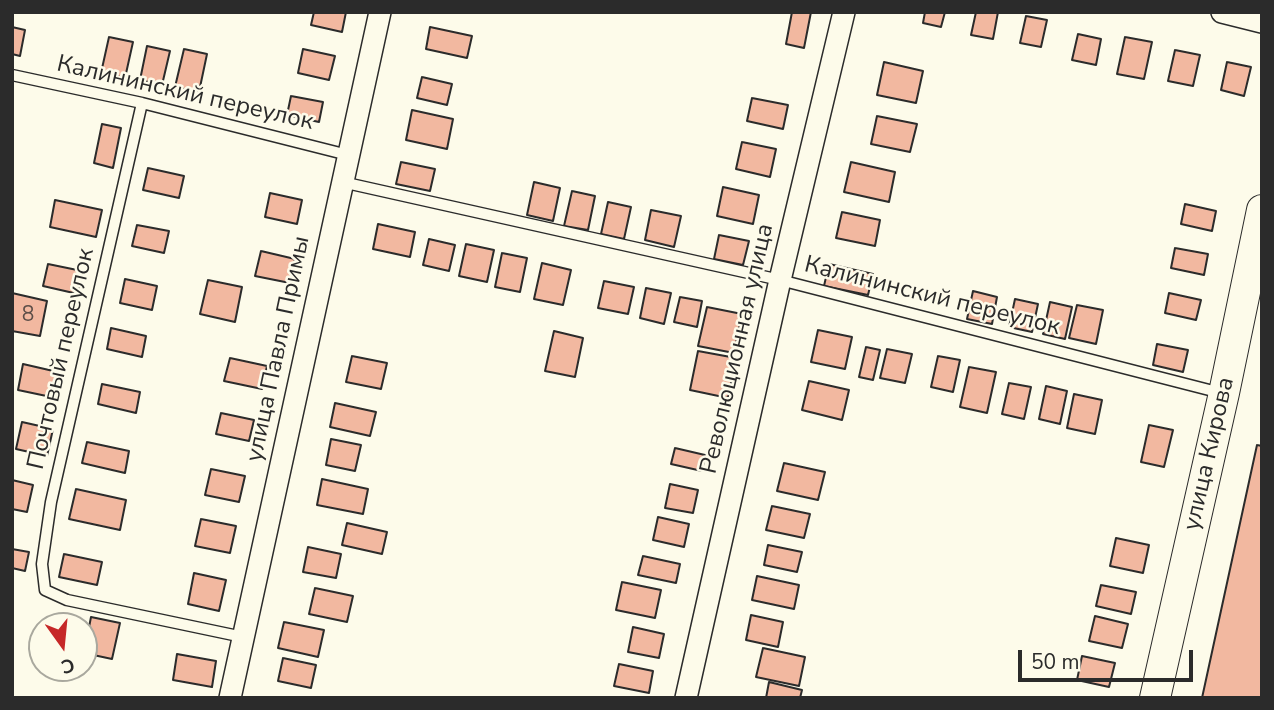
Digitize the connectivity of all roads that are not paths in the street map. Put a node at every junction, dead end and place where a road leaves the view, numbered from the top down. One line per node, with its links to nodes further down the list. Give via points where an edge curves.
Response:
1 (380, 12): 7 (street, улица Павла Примы)
2 (844, 12): 10 (street, Революционная улица)
3 (1222, 12): 4 (street)
4 (1262, 22)
5 (12, 75): 6 (lane, Калининский переулок)
6 (142, 103): 7 (lane, Калининский переулок); 12 (lane, Почтовый переулок, via 51,502 42,564 45,590 67,600)
7 (348, 155): 8 (street, улица Павла Примы)
8 (341, 182): 10 (lane, Калининский переулок); 12 (street, улица Павла Примы)
9 (1262, 210): 11 (main road, улица Кирова)
10 (780, 280): 11 (lane, Калининский переулок); 14 (street, Революционная улица)
11 (1224, 394): 15 (main road, улица Кирова)
12 (243, 637): 13 (street, улица Павла Примы)
13 (230, 698)
14 (686, 698)
15 (1155, 698)

